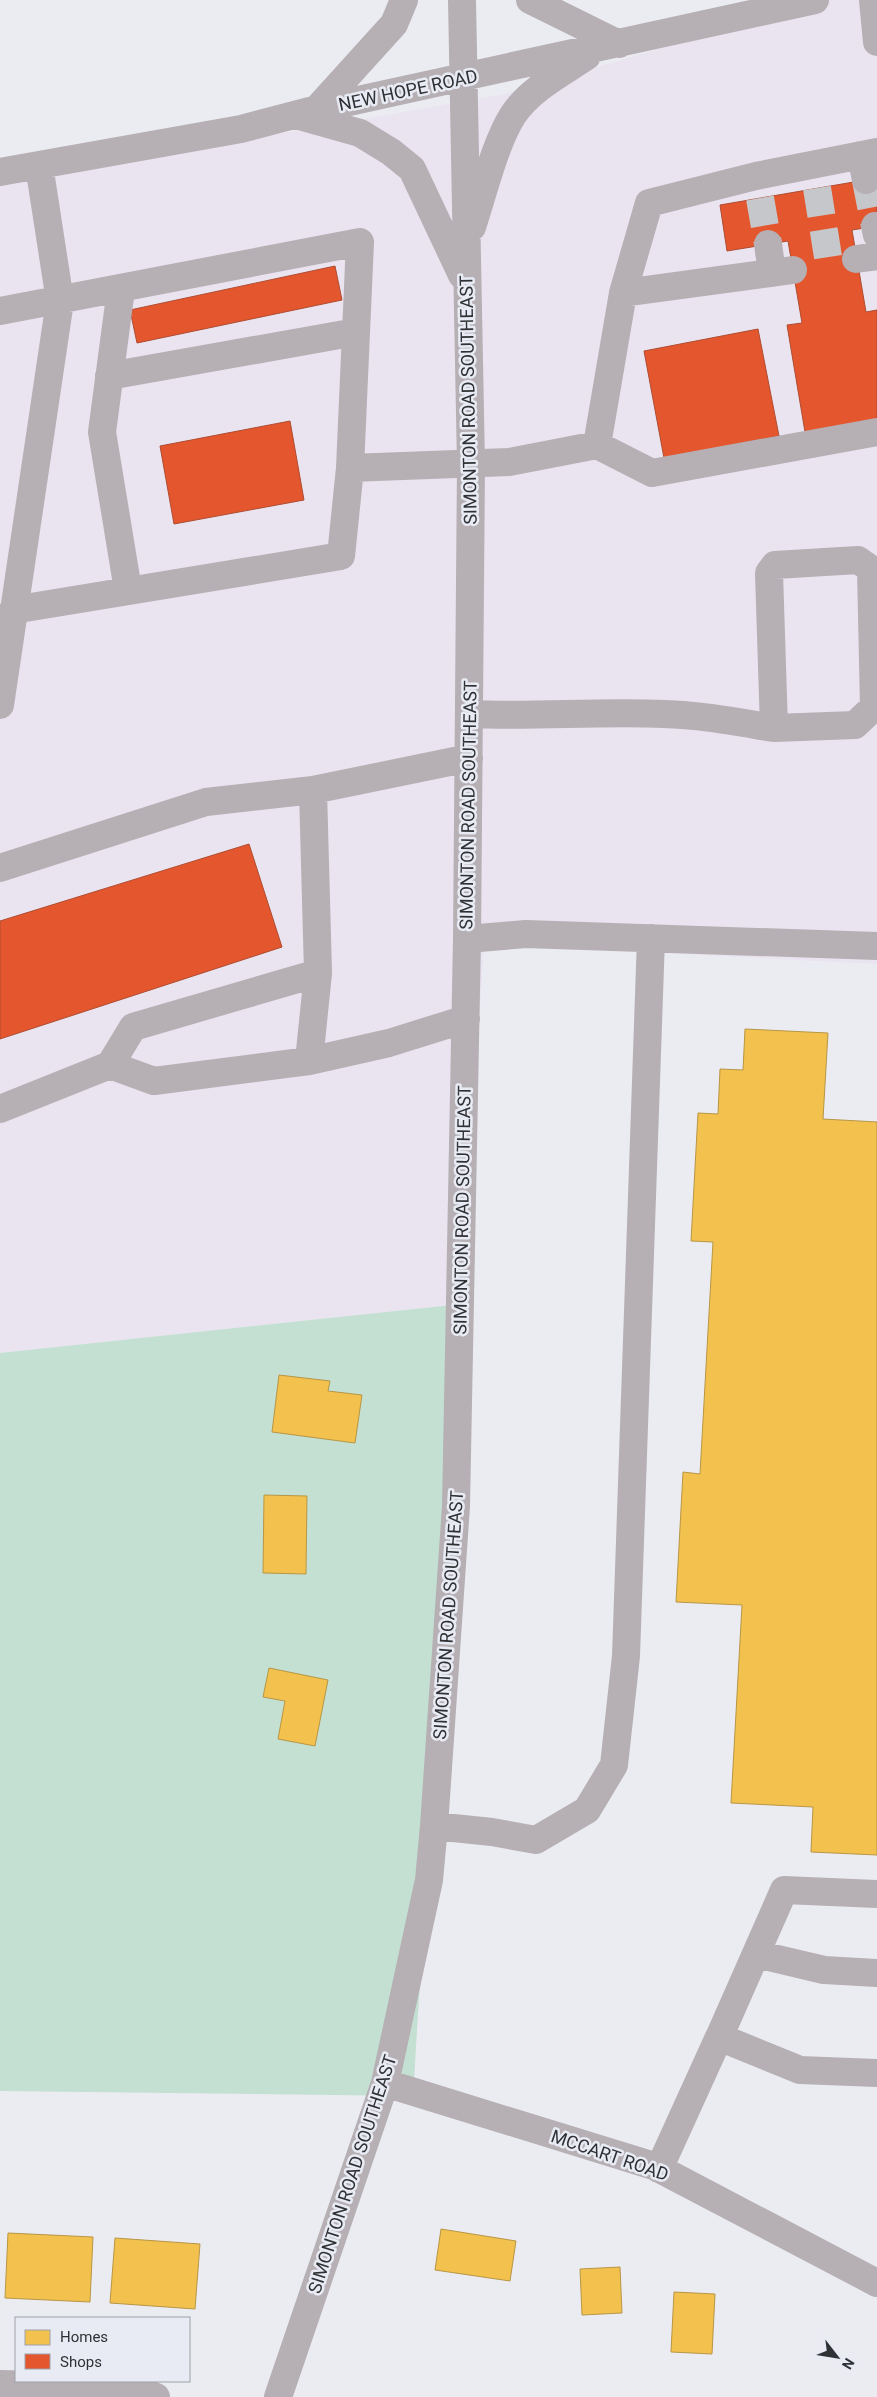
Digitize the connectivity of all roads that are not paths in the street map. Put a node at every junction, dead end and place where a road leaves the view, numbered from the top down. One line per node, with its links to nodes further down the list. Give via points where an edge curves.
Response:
1 (404, 0): 10 (street, via 394,24)
2 (462, 0): 9 (street, SIMONTON ROAD SOUTHEAST)
3 (530, 0): 8 (street)
4 (815, 0): 6 (street, NEW HOPE ROAD)
5 (873, 0): 7 (street)
6 (743, 8): 8 (street, NEW HOPE ROAD)
7 (877, 42)
8 (609, 46): 9 (street, NEW HOPE ROAD); 15 (street, via 536,90 513,114 503,134)
9 (463, 78): 10 (street, NEW HOPE ROAD); 15 (street, SIMONTON ROAD SOUTHEAST)
10 (306, 112): 12 (street, NEW HOPE ROAD, via 241,129); 16 (street, via 360,133 412,169)
11 (868, 162): 18 (street, via 758,187 649,203)
12 (39, 165): 13 (street, NEW HOPE ROAD); 19 (street)
13 (0, 172)
14 (768, 244): 18 (street, via 782,271)
15 (466, 245): 16 (street, SIMONTON ROAD SOUTHEAST)
16 (466, 284): 25 (street, SIMONTON ROAD SOUTHEAST)
17 (121, 289): 19 (street); 21 (street, via 360,242); 22 (street)
18 (623, 293): 24 (street)
19 (60, 301): 20 (street); 28 (street)
20 (0, 311)
21 (356, 332): 22 (street); 26 (street)
22 (109, 376): 27 (street, via 102,432)
23 (877, 432): 24 (street, via 652,473)
24 (597, 445): 25 (street, via 508,462)
25 (471, 464): 26 (street); 30 (street, SIMONTON ROAD SOUTHEAST)
26 (350, 468): 27 (street, via 341,556)
27 (128, 590): 28 (street)
28 (12, 610): 29 (street)
29 (0, 705)
30 (469, 714): 31 (street, via 663,714 705,716); 32 (street, SIMONTON ROAD SOUTHEAST)
31 (774, 728): 31 (street, via 769,573 775,565 858,560 871,569 874,707 855,725)
32 (469, 758): 33 (street); 36 (street, SIMONTON ROAD SOUTHEAST)
33 (313, 790): 34 (street, via 206,802); 38 (street)
34 (0, 868)
35 (651, 938): 36 (street, via 526,934); 37 (street); 43 (street, via 626,1656 614,1765 587,1810 536,1840)
36 (467, 939): 39 (street, SIMONTON ROAD SOUTHEAST)
37 (877, 946)
38 (318, 973): 40 (street); 41 (street, via 133,1027)
39 (466, 1019): 40 (street, via 389,1043); 43 (street, SIMONTON ROAD SOUTHEAST, via 456,1506)
40 (310, 1061): 41 (street, via 154,1081)
41 (110, 1066): 42 (street)
42 (0, 1109)
43 (434, 1826): 49 (street, SIMONTON ROAD SOUTHEAST, via 429,1880)
44 (877, 1894): 45 (street, via 784,1890)
45 (756, 1954): 46 (street, via 824,1970); 47 (street)
46 (877, 1973)
47 (717, 2042): 48 (street, via 719,2037 800,2070); 50 (street)
48 (877, 2072)
49 (385, 2083): 50 (street, MCCART ROAD); 54 (street, SIMONTON ROAD SOUTHEAST)
50 (660, 2169): 51 (street, MCCART ROAD)
51 (877, 2283)
52 (0, 2384): 53 (street, via 132,2386)
53 (156, 2397)
54 (278, 2397)

